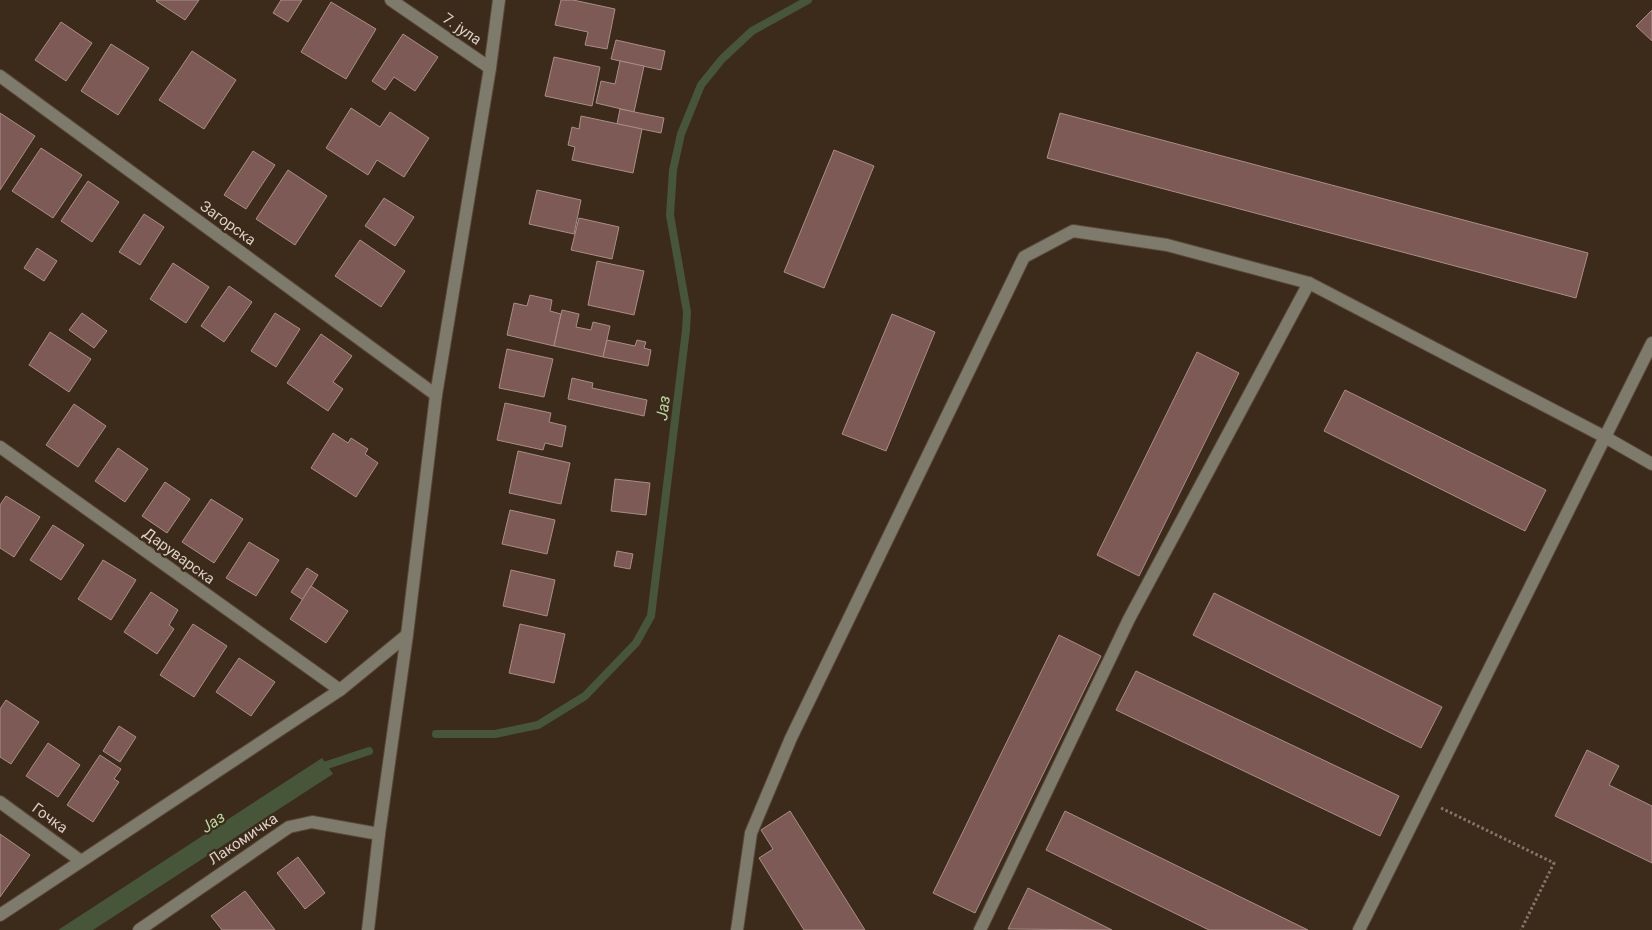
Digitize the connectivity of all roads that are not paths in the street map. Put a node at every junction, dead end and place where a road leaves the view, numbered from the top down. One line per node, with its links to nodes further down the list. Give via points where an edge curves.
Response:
1 (391, 0): 3 (street, 7. јула)
2 (499, 0): 3 (street)
3 (490, 68): 7 (street)
4 (0, 76): 7 (street, Загорска)
5 (1309, 283): 8 (street); 19 (street, via 1167,245 1073,231 1024,257 788,747 751,833); 20 (street, via 1128,619)
6 (1652, 343): 8 (street)
7 (436, 396): 11 (street)
8 (1605, 438): 10 (street); 21 (street)
9 (0, 447): 12 (street, Даруварска)
10 (1652, 464)
11 (407, 635): 12 (street); 14 (street)
12 (340, 690): 15 (street)
13 (0, 802): 15 (street, Гочка)
14 (379, 834): 17 (street, Лакомичка, via 312,822 289,827); 18 (street)
15 (81, 861): 16 (street)
16 (0, 915)
17 (139, 930)
18 (368, 930)
19 (737, 930)
20 (980, 930)
21 (1359, 930)

